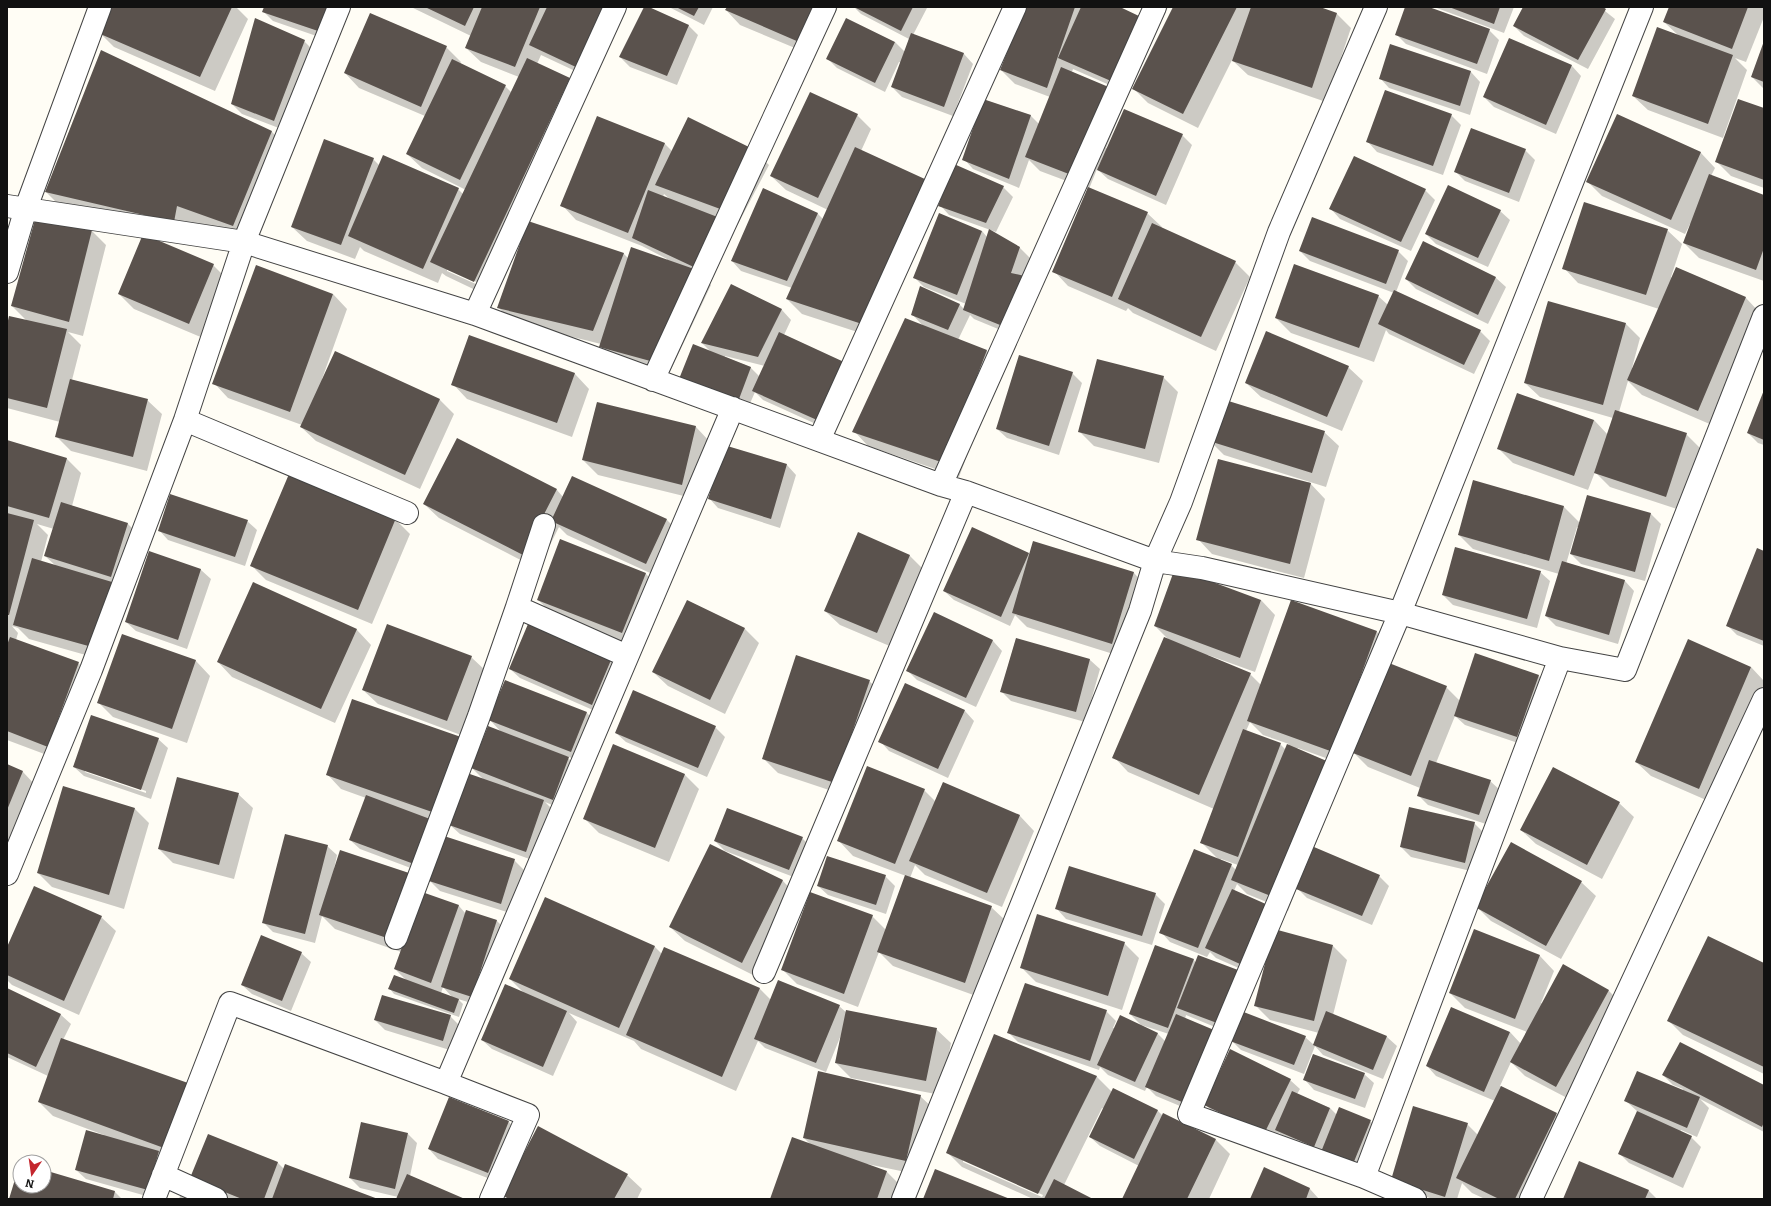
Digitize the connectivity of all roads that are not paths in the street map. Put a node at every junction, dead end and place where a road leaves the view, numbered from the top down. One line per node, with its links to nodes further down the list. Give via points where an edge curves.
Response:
1 (100, 7): 9 (street)
2 (339, 7): 10 (street)
3 (615, 7): 12 (street)
4 (825, 7): 14 (street)
5 (1015, 7): 17 (street)
6 (1155, 7): 18 (street)
7 (1376, 7): 22 (street, via 1279,232 1181,502)
8 (1642, 7): 24 (street)
9 (16, 207): 10 (street); 11 (street)
10 (244, 242): 12 (street); 16 (street)
11 (7, 272)
12 (475, 314): 14 (street)
13 (1764, 316): 26 (street, via 1625,670)
14 (653, 380): 15 (street)
15 (733, 408): 17 (street); 25 (street)
16 (185, 420): 20 (street); 28 (street, via 91,670)
17 (820, 440): 18 (street)
18 (941, 485): 19 (street)
19 (966, 492): 22 (street); 30 (street)
20 (407, 513)
21 (544, 525): 23 (street)
22 (1155, 561): 24 (street, via 1202,568); 37 (street, via 1140,611)
23 (517, 606): 25 (street); 29 (street)
24 (1400, 614): 26 (street); 33 (street, via 1189,1114)
25 (626, 656): 31 (street)
26 (1560, 658): 33 (street)
27 (1764, 699): 39 (street)
28 (7, 874)
29 (396, 938)
30 (764, 972)
31 (446, 1083): 32 (street, via 230,1003); 36 (street, via 528,1115)
32 (164, 1175): 34 (street); 35 (street)
33 (1364, 1177): 38 (street)
34 (154, 1199)
35 (216, 1199)
36 (491, 1199)
37 (903, 1199)
38 (1415, 1199)
39 (1531, 1199)

